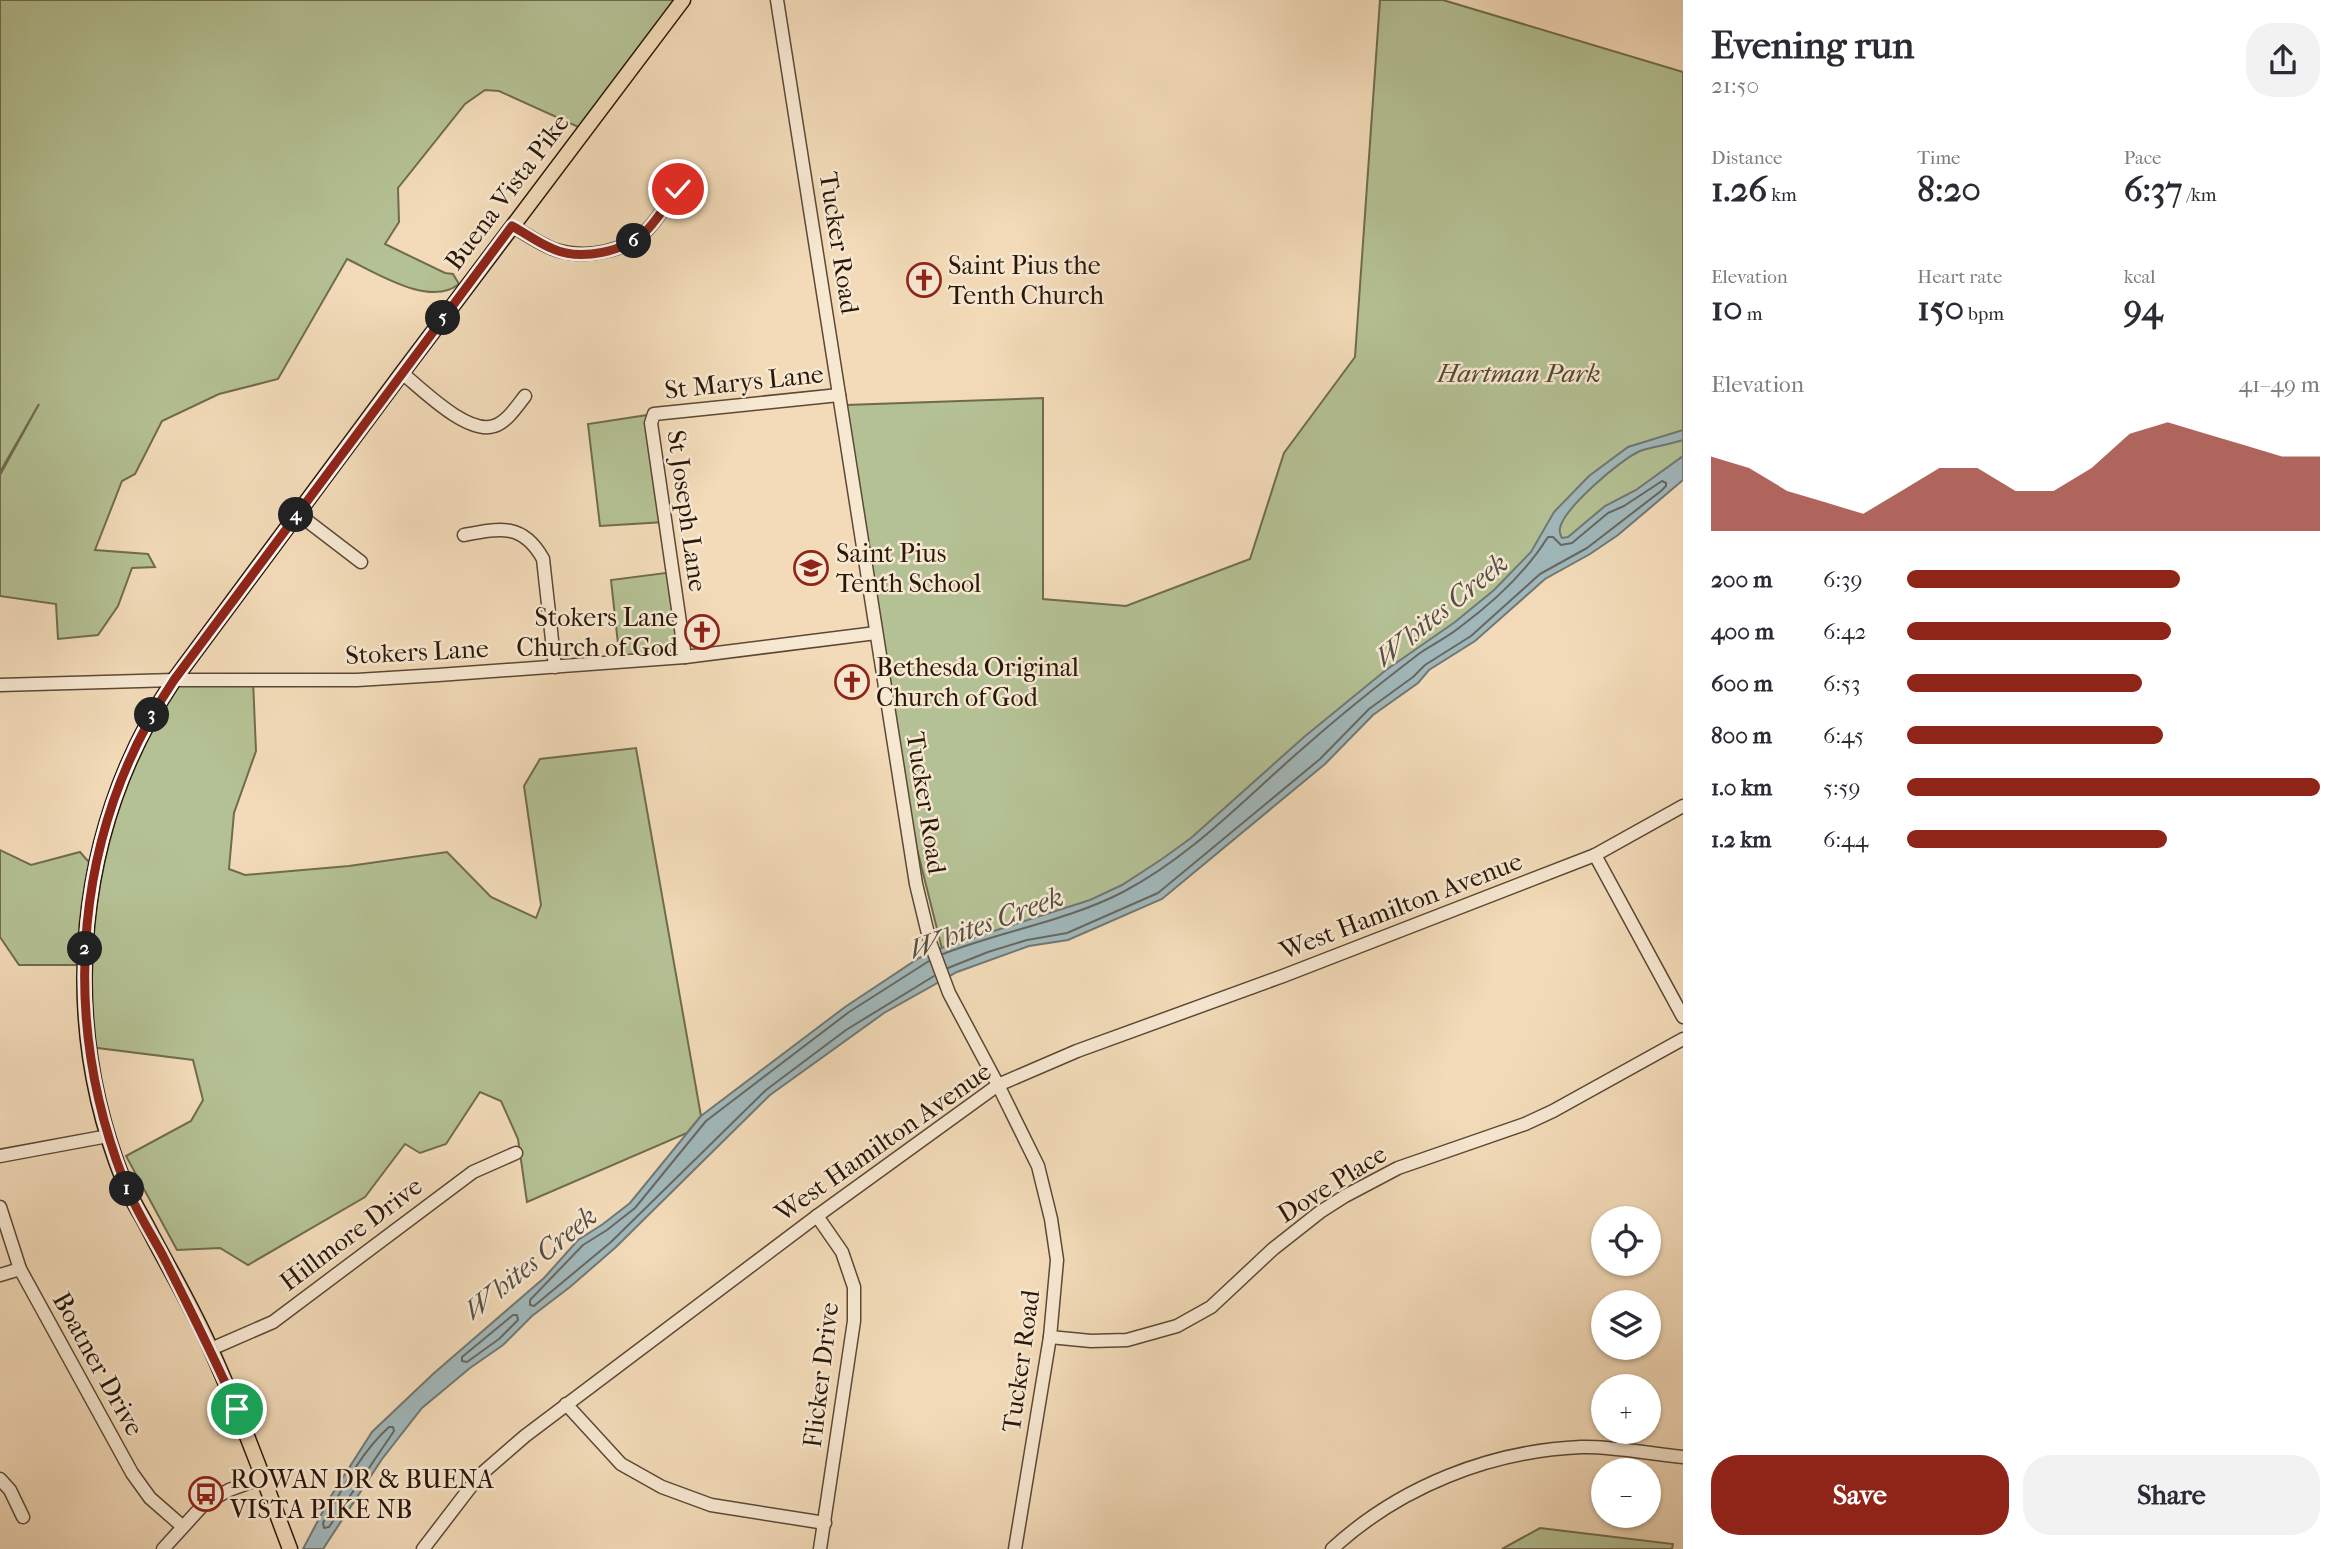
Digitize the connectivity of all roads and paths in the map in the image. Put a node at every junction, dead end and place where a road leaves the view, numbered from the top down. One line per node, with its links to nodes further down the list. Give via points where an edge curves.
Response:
1 (683, 0): 4 (main road, Buena Vista Pike)
2 (777, 0): 6 (street, Tucker Road)
3 (678, 189): 4 (street, via 650,227 620,248 572,254 552,249)
4 (512, 226): 5 (main road, Buena Vista Pike)
5 (402, 373): 7 (street, via 466,423 479,427 494,426 507,418); 9 (main road, Buena Vista Pike)
6 (839, 395): 8 (street, St Marys Lane); 12 (street, Tucker Road)
7 (525, 396)
8 (654, 414): 13 (street, St Joseph Lane, via 651,422)
9 (297, 513): 11 (street); 15 (main road, Buena Vista Pike)
10 (464, 535): 14 (street, via 508,530 536,545 543,559)
11 (361, 562)
12 (876, 633): 13 (street, Stokers Lane); 21 (street, Tucker Road, via 916,884 930,942 949,993)
13 (685, 657): 14 (street, Stokers Lane)
14 (555, 667): 15 (street, Stokers Lane, via 357,680)
15 (174, 680): 16 (street, Stokers Lane); 22 (main road, Buena Vista Pike, via 145,727 110,811 85,928 84,1005)
16 (0, 685)
17 (1683, 806): 18 (street, West Hamilton Avenue)
18 (1595, 855): 19 (street); 21 (street, West Hamilton Avenue)
19 (1683, 1017)
20 (1683, 1039): 29 (street, Dove Place, via 1553,1111 1398,1168 1345,1196 1273,1249 1211,1307 1177,1326 1127,1340)
21 (998, 1085): 26 (street, West Hamilton Avenue); 29 (street, Tucker Road, via 1038,1166 1051,1219 1058,1260)
22 (107, 1136): 24 (street); 30 (main road, Buena Vista Pike, via 125,1184)
23 (516, 1153): 30 (street, Hillmore Drive, via 473,1171 272,1322)
24 (0, 1156)
25 (0, 1207): 27 (street, Boatner Drive)
26 (817, 1216): 31 (street, West Hamilton Avenue); 36 (street, Flicker Drive, via 842,1252 854,1287 855,1321)
27 (20, 1269): 28 (street); 37 (street, Boatner Drive, via 132,1474 150,1498)
28 (0, 1275)
29 (1050, 1337): 42 (street, Tucker Road)
30 (211, 1349): 33 (main road, Buena Vista Pike)
31 (566, 1404): 36 (street, via 621,1464 662,1487 711,1505); 40 (street, West Hamilton Avenue, via 479,1476)
32 (1683, 1457): 43 (street, via 1583,1447 1503,1459 1421,1488 1365,1522)
33 (262, 1478): 37 (street, via 204,1504); 39 (main road, Buena Vista Pike)
34 (0, 1479): 35 (street)
35 (23, 1517)
36 (825, 1523): 41 (street, Flicker Drive)
37 (182, 1526): 38 (street)
38 (163, 1549)
39 (290, 1549)
40 (423, 1549)
41 (820, 1549)
42 (1015, 1549)
43 (1332, 1549)

